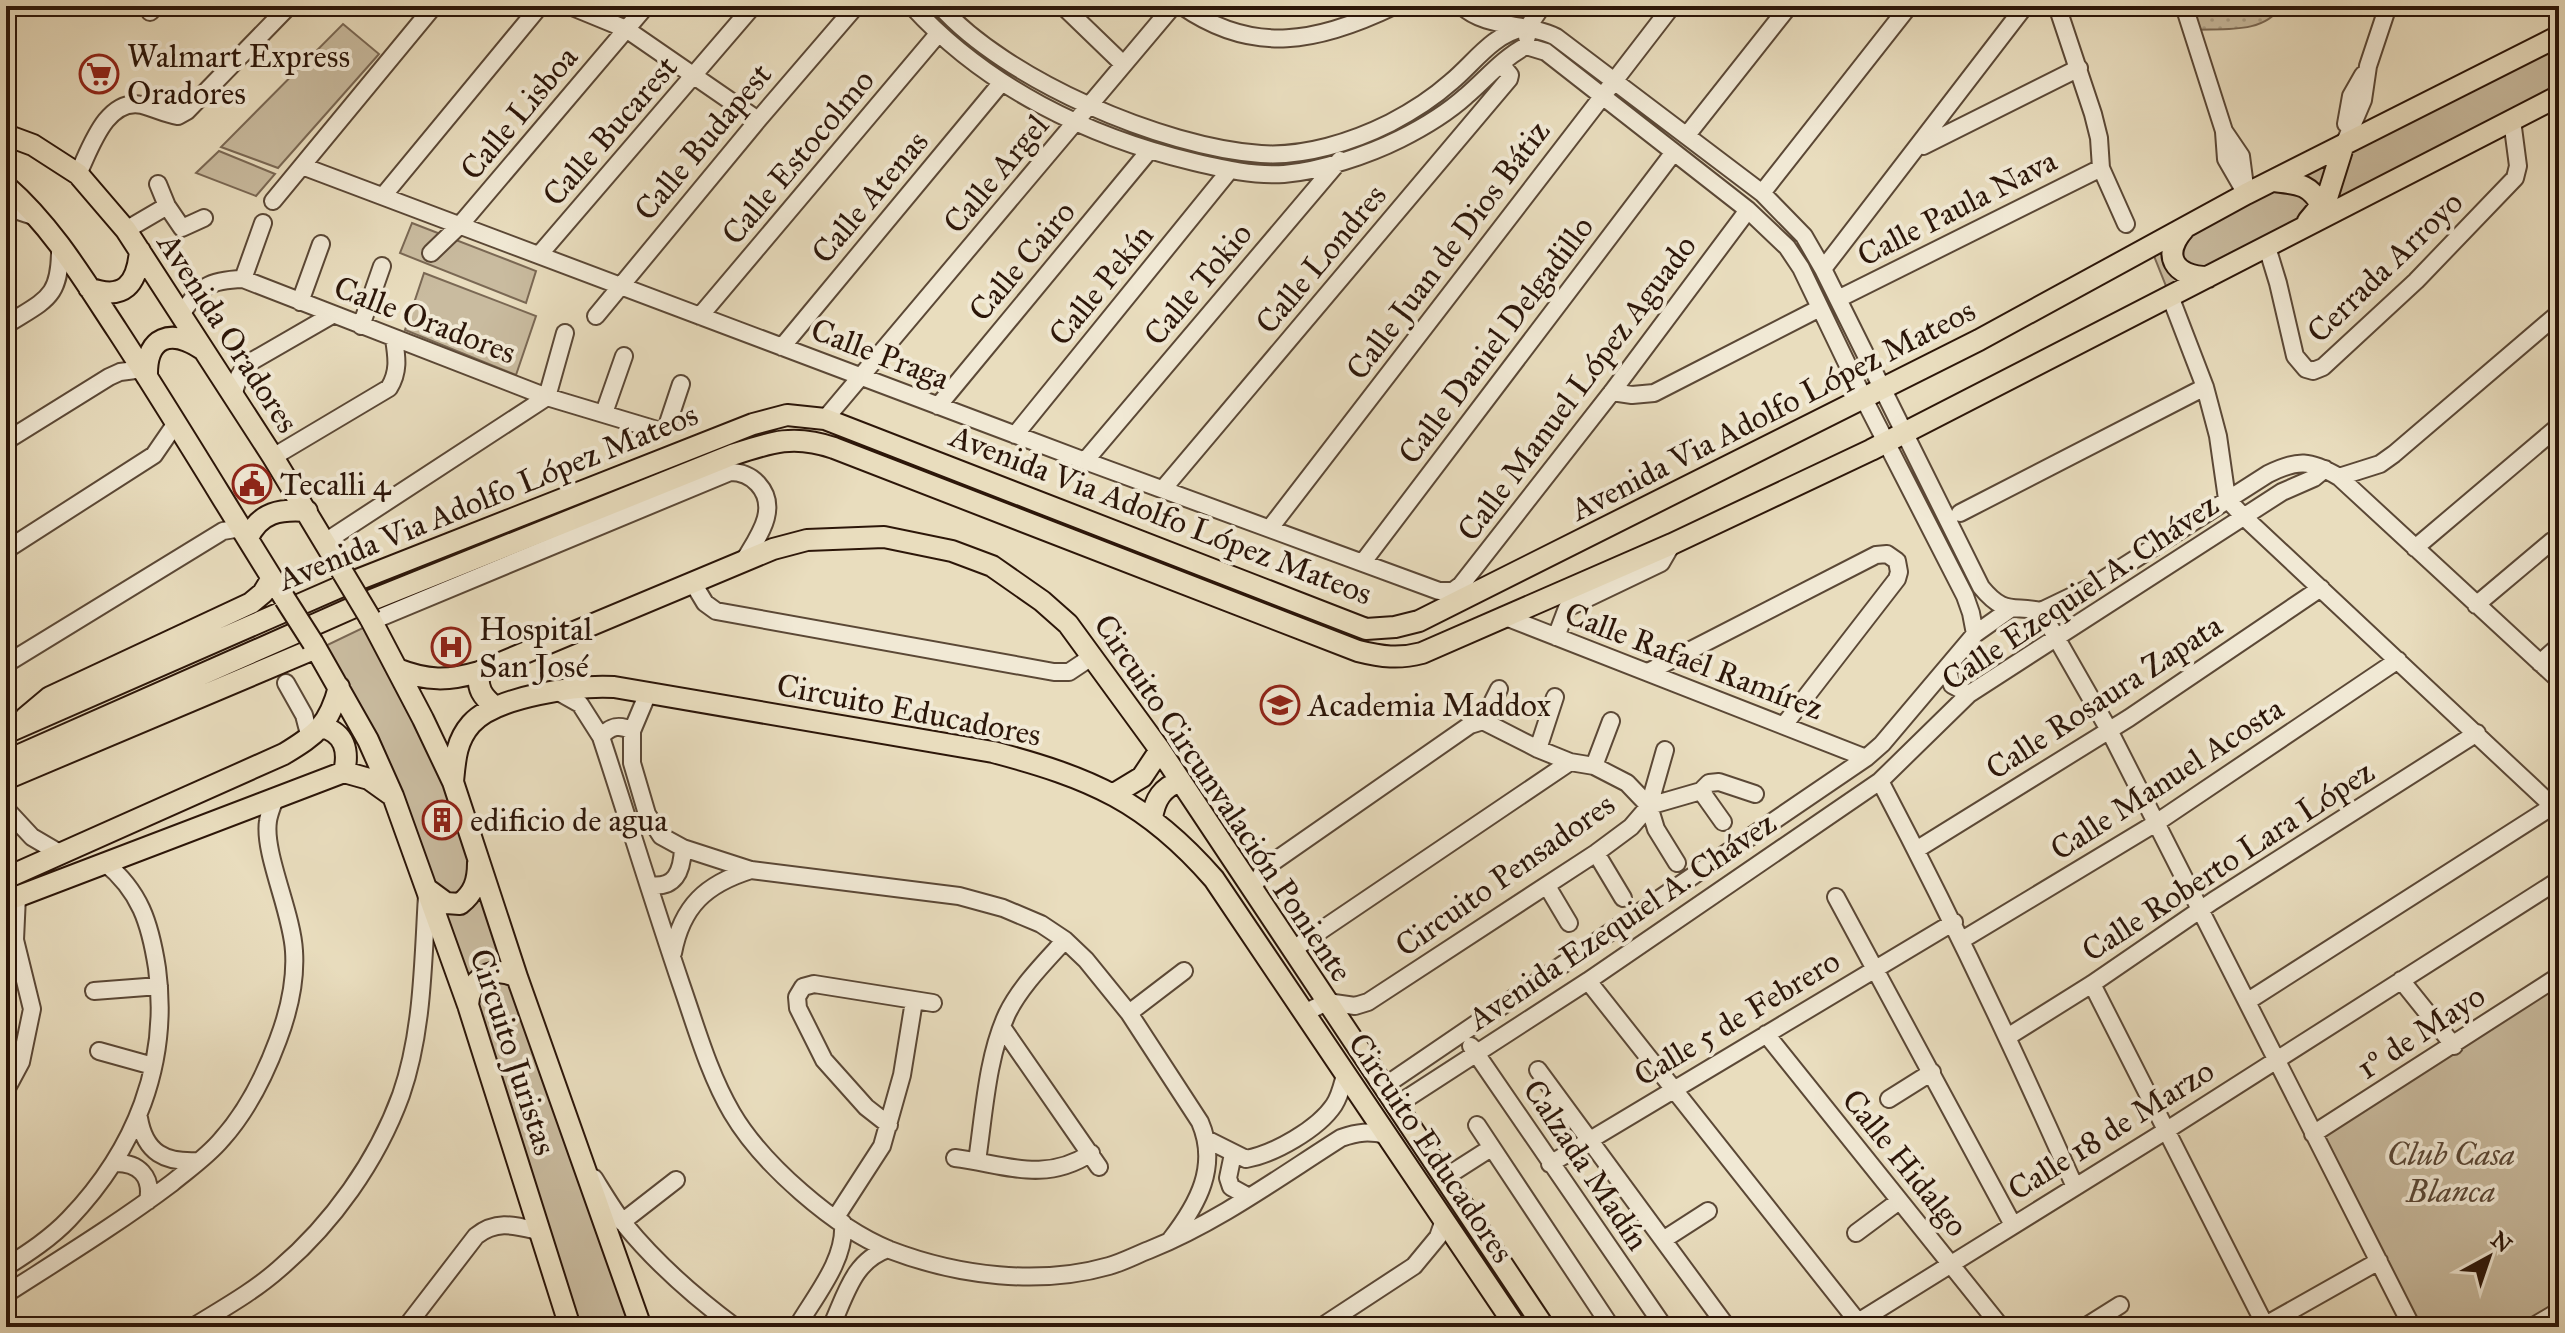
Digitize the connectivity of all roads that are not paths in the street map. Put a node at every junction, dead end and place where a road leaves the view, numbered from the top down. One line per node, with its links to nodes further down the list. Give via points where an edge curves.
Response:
1 (289, 6): 55 (street, via 187,111 178,116 141,105 116,110)
2 (434, 6): 52 (street)
3 (540, 6): 61 (street)
4 (570, 6): 24 (street)
5 (646, 6): 24 (street, Calle Lisboa)
6 (753, 6): 31 (street, Calle Bucarest)
7 (856, 6): 38 (street, Calle Budapest)
8 (912, 6): 25 (street)
9 (940, 6): 36 (street, via 1013,65)
10 (1063, 6): 28 (street)
11 (1173, 6): 28 (street, Calle Argel)
12 (1182, 6): 13 (street, via 1218,27 1264,40 1328,32)
13 (1394, 6)
14 (1462, 6): 23 (street, via 1476,17)
15 (1542, 6): 23 (street)
16 (1672, 6): 32 (street, Calle Juan de Dios Bátiz)
17 (1789, 6): 42 (street)
18 (1909, 6): 59 (street)
19 (2025, 6): 47 (street)
20 (2057, 6): 30 (street)
21 (2184, 6): 60 (street, via 2224,131 2241,156)
22 (2388, 6): 46 (street, via 2363,100)
23 (1528, 27): 27 (street); 32 (street, via 1556,37); 43 (street, via 1496,40 1425,102)
24 (626, 29): 31 (street); 72 (street, Calle Lisboa)
25 (938, 34): 33 (street); 96 (street, Calle Estocolmo)
26 (2559, 36): 46 (main road, Avenida Via Adolfo López Mateos)
27 (1526, 46): 29 (street); 34 (street, via 1546,52)
28 (1123, 64): 36 (street, Calle Argel)
29 (1501, 64): 37 (street); 45 (street, Calle Londres, via 1509,79)
30 (2079, 68): 47 (street); 53 (street, via 2099,138)
31 (695, 74): 38 (street); 81 (street, Calle Bucarest)
32 (1614, 80): 34 (street, Calle Juan de Dios Bátiz); 42 (street)
33 (1002, 82): 40 (street); 101 (street, Calle Atenas)
34 (1602, 95): 49 (street); 130 (street, Calle Juan de Dios Bátiz)
35 (2559, 96): 39 (main road, Avenida Via Adolfo López Mateos)
36 (1089, 106): 40 (street, Calle Argel); 43 (street, via 1151,130 1241,152 1285,154)
37 (1442, 115): 45 (street); 51 (street, via 1397,141)
38 (758, 120): 86 (street, Calle Budapest)
39 (2512, 120): 75 (main road, Avenida Via Adolfo López Mateos); 78 (street, Cerrada Arroyo, via 2515,178 2323,367 2306,369 2295,356)
40 (1075, 124): 48 (street); 105 (street, Calle Argel)
41 (6, 135): 44 (main road, Avenida Oradores)
42 (1687, 135): 59 (street)
43 (1347, 139): 51 (street, Calle Tokio)
44 (33, 145): 50 (main road); 55 (main road, Avenida Oradores)
45 (1453, 146): 125 (street, Calle Londres)
46 (2343, 147): 56 (main road, Avenida Via Adolfo López Mateos); 64 (main road)
47 (1919, 148): 83 (street)
48 (1149, 151): 54 (street); 113 (street, Calle Cairo)
49 (1674, 152): 66 (street); 138 (street, Calle Daniel Delgadillo)
50 (6, 153)
51 (1339, 162): 54 (street, via 1284,174); 123 (street, Calle Tokio)
52 (302, 166): 61 (street, Calle Praga); 62 (street)
53 (2101, 168): 71 (street); 89 (street, Calle Paula Nava)
54 (1230, 170): 119 (street, Calle Pekín)
55 (78, 174): 74 (main road, Avenida Oradores)
56 (2273, 181): 60 (main road, Avenida Via Adolfo López Mateos); 64 (main road, via 2311,190)
57 (158, 184): 63 (street)
58 (6, 186): 67 (main road, Circuito Juristas)
59 (1762, 193): 83 (street, via 1804,236)
60 (2246, 194): 73 (main road, Avenida Via Adolfo López Mateos)
61 (383, 196): 72 (street, Calle Praga)
62 (273, 201)
63 (167, 206): 68 (street, via 182,228); 74 (street)
64 (2322, 206): 75 (main road)
65 (6, 207): 67 (street)
66 (1748, 210): 91 (street, via 1787,247); 109 (street, Calle Manuel López Aguado)
67 (36, 217): 69 (street); 77 (main road, Circuito Juristas)
68 (204, 218)
69 (6, 221)
70 (263, 223): 85 (street)
71 (2126, 224)
72 (460, 225): 80 (street, Calle Lisboa); 81 (street, Calle Praga)
73 (2187, 226): 84 (main road, via 2174,240 2173,261 2186,274); 108 (main road, Avenida Via Adolfo López Mateos)
74 (126, 230): 79 (main road, Avenida Oradores)
75 (2299, 230): 78 (main road, Avenida Via Adolfo López Mateos)
76 (321, 244): 90 (street)
77 (60, 245): 87 (main road, Circuito Juristas); 97 (street, via 61,274 48,298)
78 (2267, 247): 84 (main road, Avenida Via Adolfo López Mateos)
79 (140, 251): 87 (main road, via 136,276 126,288 108,293); 94 (main road, Avenida Oradores)
80 (431, 253)
81 (539, 255): 86 (street, Calle Praga)
82 (382, 266): 98 (street)
83 (1823, 269): 89 (street)
84 (2208, 277): 88 (main road, Avenida Via Adolfo López Mateos)
85 (243, 279): 90 (street, Calle Oradores); 94 (street, via 201,288)
86 (619, 285): 95 (street, Calle Budapest); 96 (street, Calle Praga)
87 (89, 288): 104 (main road, Circuito Juristas)
88 (2170, 296): 107 (street); 118 (main road, Avenida Via Adolfo López Mateos)
89 (1838, 299): 108 (street)
90 (300, 302): 93 (street, Calle Oradores)
91 (1820, 308): 109 (street, via 1654,393); 112 (street)
92 (2559, 313): 124 (street, via 2380,464)
93 (332, 315): 98 (street, Calle Oradores); 110 (street, via 247,364)
94 (180, 316): 102 (main road, Avenida Oradores)
95 (596, 316)
96 (700, 316): 101 (street, Calle Praga)
97 (6, 325)
98 (361, 326): 100 (street, Calle Oradores)
99 (565, 333): 111 (street)
100 (394, 339): 111 (street, Calle Oradores); 122 (street, via 397,365 389,388)
101 (782, 347): 105 (street, Calle Praga)
102 (202, 349): 104 (main road, via 183,338 159,341 148,355); 110 (main road, Avenida Oradores)
103 (624, 356): 114 (street)
104 (145, 373): 116 (main road, Circuito Juristas); 120 (street, via 109,377)
105 (860, 376): 113 (street, Calle Praga); 115 (street, Calle Argel)
106 (681, 384): 114 (street, Calle Oradores, via 663,430)
107 (2205, 387): 126 (street); 128 (street)
108 (1884, 389): 112 (main road, Avenida Via Adolfo López Mateos); 118 (street)
109 (1612, 392): 142 (street, Calle Manuel López Aguado)
110 (233, 396): 122 (main road, Avenida Oradores)
111 (547, 397): 114 (street, Calle Oradores); 133 (street)
112 (1864, 399): 121 (street); 142 (main road, Avenida Via Adolfo López Mateos)
113 (938, 406): 119 (street, Calle Praga)
114 (604, 413)
115 (825, 419): 142 (main road, Avenida Via Adolfo López Mateos, via 1366,629 1419,621); 174 (main road, Avenida Via Adolfo López Mateos, via 787,415 753,424 342,586)
116 (176, 423): 131 (main road, Circuito Juristas); 136 (street, via 154,455)
117 (2559, 426): 135 (street)
118 (1906, 433): 121 (main road, Avenida Via Adolfo López Mateos); 144 (street, via 1981,587)
119 (1015, 435): 123 (street, Calle Praga)
120 (6, 441)
121 (1886, 443): 134 (main road, Avenida Via Adolfo López Mateos); 148 (street, via 1965,596)
122 (273, 457): 127 (main road, Avenida Oradores)
123 (1085, 461): 125 (street, Calle Praga)
124 (2332, 473): 126 (street, Calle Ezequiel A. Chávez, via 2307,462 2289,464); 129 (street, Calle Ezequiel A. Chávez, via 2282,492); 135 (street)
125 (1163, 489): 130 (street, Calle Praga)
126 (2227, 499): 129 (street); 145 (street, Calle Ezequiel A. Chávez, via 2093,586)
127 (307, 511): 131 (main road, via 272,512); 133 (main road, Avenida Oradores)
128 (1960, 513)
129 (2243, 516): 141 (street); 149 (street, Calle Ezequiel A. Chávez)
130 (1270, 528): 138 (street, Calle Praga)
131 (244, 533): 139 (main road, Circuito Juristas); 156 (street, via 223,531)
132 (2552, 541): 143 (street)
133 (325, 542): 147 (main road, Avenida Oradores, bridge)
134 (1672, 544): 146 (main road, Avenida Via Adolfo López Mateos); 150 (street, via 1661,563 1567,608)
135 (2415, 548): 143 (street)
136 (6, 550)
137 (745, 559): 140 (main road, Circuito Circunvalación Poniente); 147 (street, via 766,519 767,502 752,478 730,472); 153 (main road, Circuito Circunvalación Poniente, via 807,540 849,537 884,537 952,551 992,566 1023,587 1068,624)
138 (1363, 562): 142 (street, Calle Praga)
139 (272, 578): 151 (main road, Circuito Juristas, bridge); 174 (main road, via 251,603 50,697)
140 (693, 583): 153 (street, via 716,611 1054,672 1069,672); 159 (main road, Circuito Circunvalación Poniente)
141 (2321, 588): 154 (street); 173 (street, Calle Rosaura Zapata)
142 (1451, 596)
143 (2476, 605): 155 (street)
144 (2009, 610): 145 (street); 148 (street, Calle Ezequiel A. Chávez)
145 (2041, 611): 149 (street)
146 (1503, 616): 150 (street, Calle Rafael Ramírez); 183 (main road, Avenida Via Adolfo López Mateos, via 1405,658 1358,651 834,448 793,439 732,455 367,602)
147 (371, 620): 158 (main road, Circuito Educadores)
148 (1975, 634): 157 (street, Calle Ezequiel A. Chávez)
149 (2056, 636): 167 (street, Calle Ezequiel A. Chávez); 173 (street)
150 (1556, 637): 160 (street, Calle Rafael Ramírez)
151 (314, 645): 163 (main road, Circuito Juristas); 187 (main road)
152 (2559, 646): 155 (street)
153 (1093, 656): 180 (main road, Circuito Circunvalación Poniente)
154 (2398, 660): 177 (street); 201 (street, Calle Manuel Acosta)
155 (2540, 663): 161 (street)
156 (6, 664)
157 (1947, 668): 167 (street, via 1952,685); 182 (street, Calle Ezequiel A. Chávez)
158 (397, 669): 159 (main road, Circuito Circunvalación Poniente, via 438,680); 190 (main road, Circuito Educadores)
159 (479, 672): 169 (main road, via 480,692)
160 (1648, 672): 172 (street, Calle Rafael Ramírez); 172 (street, via 1887,554 1897,561 1897,579)
161 (2559, 680)
162 (286, 683): 176 (street)
163 (339, 687): 176 (main road, via 330,716); 194 (main road, Circuito Juristas)
164 (1499, 689): 170 (street)
165 (555, 690): 166 (main road, Circuito Educadores, via 586,685); 169 (main road, Circuito Educadores); 178 (street, via 580,704)
166 (648, 693): 175 (street); 192 (main road, Circuito Educadores, via 993,752)
167 (1969, 694): 189 (street, Calle Ezequiel A. Chávez)
168 (1555, 697): 179 (street)
169 (495, 707): 190 (main road, Circuito Educadores, via 463,736)
170 (1483, 721): 179 (street, Circuito Pensadores); 215 (street, via 1266,867)
171 (1611, 721): 185 (street)
172 (1784, 725): 182 (street, Calle Rafael Ramírez)
173 (2109, 730): 201 (street); 203 (street, Calle Rosaura Zapata)
174 (10, 731)
175 (632, 731): 178 (street, via 612,728); 202 (street, via 632,763 647,814 661,836)
176 (316, 733): 186 (main road, via 333,731 344,742); 205 (main road, via 254,768)
177 (2477, 733): 198 (street); 219 (street, Calle Roberto Lara López)
178 (601, 737): 212 (street)
179 (1538, 749): 184 (street, Circuito Pensadores)
180 (1160, 750): 188 (main road, Circuito Circunvalación Poniente); 192 (main road, via 1142,777)
181 (1665, 750): 196 (street)
182 (1866, 758): 243 (street, Avenida Ezequiel A. Chávez)
183 (6, 761)
184 (1570, 762): 185 (street, Circuito Pensadores); 224 (street)
185 (1594, 766): 196 (street, Circuito Pensadores, via 1627,783)
186 (344, 772): 194 (main road, via 369,779); 195 (main road)
187 (6, 779)
188 (1180, 781): 199 (main road, via 1160,794); 215 (main road, Circuito Circunvalación Poniente)
189 (1880, 781): 203 (street); 231 (street, Avenida Ezequiel A. Chávez)
190 (453, 782): 206 (main road, Circuito Educadores)
191 (1701, 791): 193 (street, via 1719,782); 196 (street); 200 (street)
192 (1114, 794): 199 (main road, Circuito Educadores)
193 (1755, 794)
194 (393, 796): 214 (main road, Circuito Juristas)
195 (275, 798): 207 (main road); 271 (street, via 269,846 287,906 294,985 269,1066 246,1109)
196 (1649, 806): 204 (street, Circuito Pensadores); 208 (street)
197 (6, 809): 205 (street, via 32,837)
198 (2556, 809): 236 (street)
199 (1152, 818): 241 (main road, Circuito Educadores, via 1214,879)
200 (1723, 822)
201 (2156, 823): 219 (street); 223 (street, Calle Manuel Acosta)
202 (683, 848): 209 (street); 212 (street, via 681,867 671,882)
203 (1916, 850): 220 (street)
204 (1596, 853): 213 (street, Circuito Pensadores); 217 (street)
205 (61, 854): 210 (main road)
206 (479, 858): 214 (main road, via 472,893 460,904 446,903); 229 (main road, Circuito Educadores)
207 (104, 862): 218 (main road); 233 (street, via 122,876 142,908)
208 (1677, 863)
209 (751, 870): 222 (street, via 959,896 1003,908); 225 (street, via 705,891 688,910)
210 (6, 878)
211 (2559, 880): 230 (street, Calle 18 de Marzo)
212 (649, 885): 225 (street)
213 (1547, 886): 221 (street); 237 (street, Circuito Pensadores, via 1368,1002)
214 (427, 889): 239 (main road, Circuito Juristas); 300 (street, via 415,1035 401,1094 373,1156 309,1242 278,1271)
215 (1252, 889): 224 (main road, Circuito Circunvalación Poniente)
216 (1836, 897): 226 (street)
217 (1623, 898)
218 (12, 899): 255 (street, via 15,940 32,1009 21,1062)
219 (2201, 909): 232 (street, Calle Roberto Lara López); 236 (street)
220 (1954, 922): 223 (street); 226 (street, Calle 5 de Febrero)
221 (1569, 923)
222 (1065, 940): 240 (street); 242 (street, via 1018,995)
223 (1962, 940): 245 (street)
224 (1292, 950): 237 (main road, Circuito Circunvalación Poniente)
225 (672, 958): 282 (street, via 732,1113 762,1155)
226 (1875, 967): 244 (street, Calle 5 de Febrero); 252 (street)
227 (1184, 971): 240 (street)
228 (2559, 976): 246 (street, 1º de Mayo)
229 (517, 977): 239 (main road, via 497,971 486,974 472,986); 268 (main road, Circuito Educadores)
230 (2401, 980): 246 (street); 249 (street, Calle 18 de Marzo)
231 (1588, 981): 248 (street, Avenida Ezequiel A. Chávez); 256 (street)
232 (2092, 984): 245 (street, Calle Roberto Lara López); 262 (street)
233 (159, 986): 234 (street); 250 (street)
234 (94, 991)
235 (914, 1001): 238 (street); 260 (street); 260 (street, via 814,984 803,987 797,997 824,1060)
236 (2248, 1001): 249 (street)
237 (1327, 1002): 241 (street, Circuito Pensadores); 254 (main road, Circuito Circunvalación Poniente)
238 (933, 1003)
239 (468, 1005): 286 (main road, Circuito Juristas)
240 (1129, 1013): 265 (street)
241 (1304, 1013): 253 (main road, Circuito Educadores)
242 (1002, 1027): 272 (street); 272 (street, via 1095,1160 1017,1170)
243 (1464, 1034): 248 (street, Calzada Madín); 254 (street, Avenida Ezequiel A. Chávez)
244 (1766, 1034): 256 (street, Calle 5 de Febrero); 280 (street, Calle Hidalgo)
245 (2009, 1036): 277 (street)
246 (2454, 1046): 263 (street, 1º de Mayo)
247 (99, 1051): 250 (street)
248 (1475, 1052): 258 (street, Avenida Ezequiel A. Chávez); 274 (street, Calzada Madín)
249 (2276, 1058): 262 (street, Calle 18 de Marzo); 263 (street)
250 (153, 1066): 259 (street)
251 (1538, 1070): 266 (street)
252 (1932, 1072): 257 (street); 285 (street)
253 (1345, 1075): 264 (main road, Circuito Educadores); 269 (street, via 1340,1094 1321,1119 1275,1151 1246,1159)
254 (1383, 1087): 258 (main road, Circuito Circunvalación Poniente)
255 (6, 1090)
256 (1673, 1090): 266 (street, Calle 5 de Febrero); 297 (street)
257 (1889, 1099)
258 (1395, 1106): 275 (main road, Circuito Circunvalación Poniente)
259 (139, 1118): 271 (street, via 149,1145 165,1158); 273 (street)
260 (889, 1125): 282 (street)
261 (1477, 1125): 267 (street)
262 (2167, 1130): 277 (street, Calle 18 de Marzo); 298 (street)
263 (2313, 1134): 291 (street)
264 (1386, 1135): 278 (street, via 1370,1131 1341,1138); 283 (main road, Circuito Educadores)
265 (1208, 1140): 269 (street); 289 (street, via 1198,1198)
266 (1589, 1141): 274 (street, Calle 5 de Febrero); 288 (street)
267 (1491, 1148): 275 (street); 310 (street)
268 (578, 1154): 284 (street); 303 (main road, Circuito Educadores)
269 (1233, 1154): 278 (street, via 1231,1187)
270 (955, 1158): 272 (street)
271 (199, 1161): 279 (street)
272 (977, 1161)
273 (114, 1163): 279 (street, via 126,1163 145,1174); 293 (street, via 69,1220)
274 (1550, 1164): 311 (street, Calzada Madín)
275 (1444, 1178): 309 (main road, Circuito Circunvalación Poniente)
276 (676, 1180): 284 (street)
277 (2075, 1187): 285 (street, Calle 18 de Marzo)
278 (1249, 1197): 289 (street)
279 (148, 1201): 294 (street)
280 (1899, 1201): 287 (street); 292 (street, Calle Hidalgo)
281 (1708, 1211): 288 (street)
282 (840, 1220): 290 (street); 305 (street, via 841,1252)
283 (1444, 1220): 307 (street, via 1438,1237 1414,1266); 308 (main road, Circuito Educadores)
284 (622, 1222): 304 (street)
285 (2013, 1225): 292 (street, Calle 18 de Marzo)
286 (538, 1231): 301 (street, via 510,1224 486,1228); 302 (main road, Circuito Juristas)
287 (1856, 1233)
288 (1663, 1240): 312 (street)
289 (1169, 1242): 290 (street, via 1110,1266 1032,1276 951,1268)
290 (888, 1249): 306 (street, via 861,1265)
291 (2379, 1261): 298 (street); 315 (street)
292 (1951, 1264): 297 (street, Calle 18 de Marzo); 313 (street, Calle Hidalgo)
293 (6, 1267)
294 (6, 1294)
295 (2120, 1305): 314 (street)
296 (2559, 1311): 299 (street)
297 (1857, 1325)
298 (2263, 1326)
299 (2535, 1326)
300 (193, 1327)
301 (406, 1327)
302 (569, 1327)
303 (641, 1327)
304 (735, 1327)
305 (797, 1327)
306 (831, 1327)
307 (1321, 1327)
308 (1516, 1327)
309 (1544, 1327)
310 (1611, 1327)
311 (1664, 1327)
312 (1727, 1327)
313 (2001, 1327)
314 (2085, 1327)
315 (2412, 1327)

